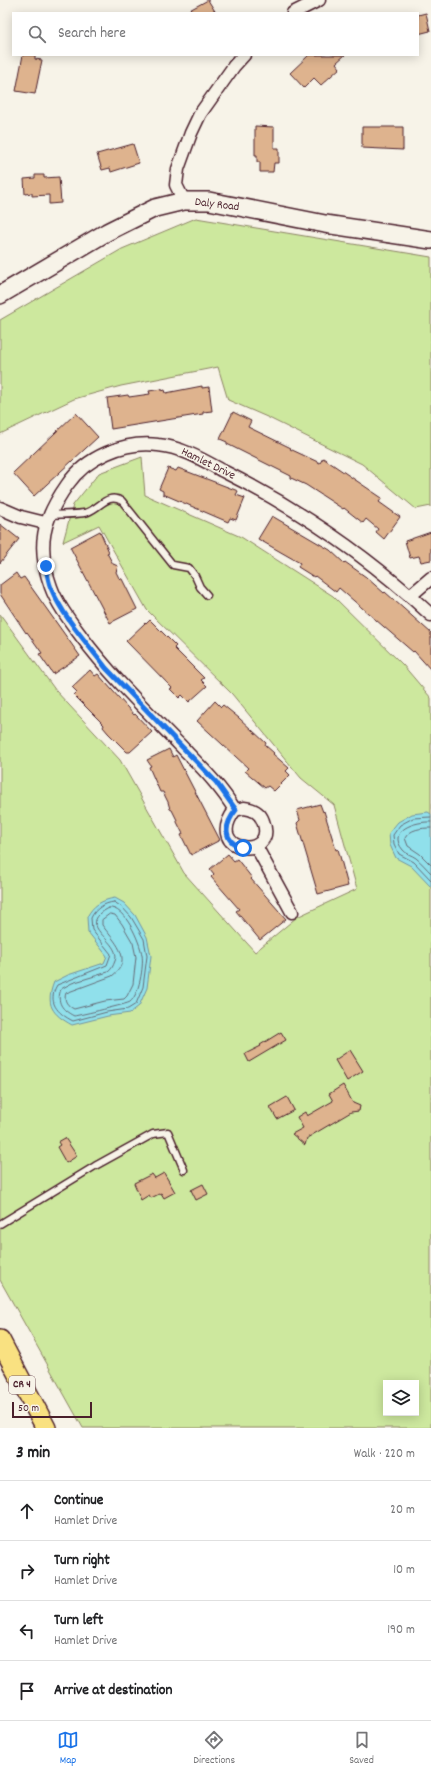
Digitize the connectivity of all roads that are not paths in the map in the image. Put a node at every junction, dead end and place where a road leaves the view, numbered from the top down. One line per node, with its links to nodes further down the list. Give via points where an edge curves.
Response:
1 (319, 0): 2 (street)
2 (295, 12)
3 (243, 56): 4 (street, via 200,114 191,133 178,169 176,185)
4 (184, 201): 5 (main road, Daly Road, via 209,201 325,224); 6 (main road, Daly Road, via 155,208 107,232)
5 (431, 240)
6 (0, 295)
7 (0, 508): 8 (street, via 21,517)
8 (47, 519): 10 (lane, via 88,512 108,498 117,498 173,565 189,568); 11 (street, Hamlet Drive, via 70,480 99,457 137,445 158,445 186,452 304,515); 13 (street, Hamlet Drive, via 43,543 46,566 51,587 61,607 106,668 216,782)
9 (431, 578): 11 (street)
10 (207, 595)
11 (410, 596): 12 (street, Hamlet Drive)
12 (431, 615)
13 (236, 810): 14 (street, via 252,809 262,818 265,833 262,841); 14 (street, via 229,819 226,829 229,838 236,846)
14 (256, 846): 15 (street)
15 (292, 912)
16 (184, 1170): 17 (lane, via 168,1132 154,1134 95,1166)
17 (0, 1224)
18 (0, 1340): 19 (main road, CR 4)
19 (46, 1428)

